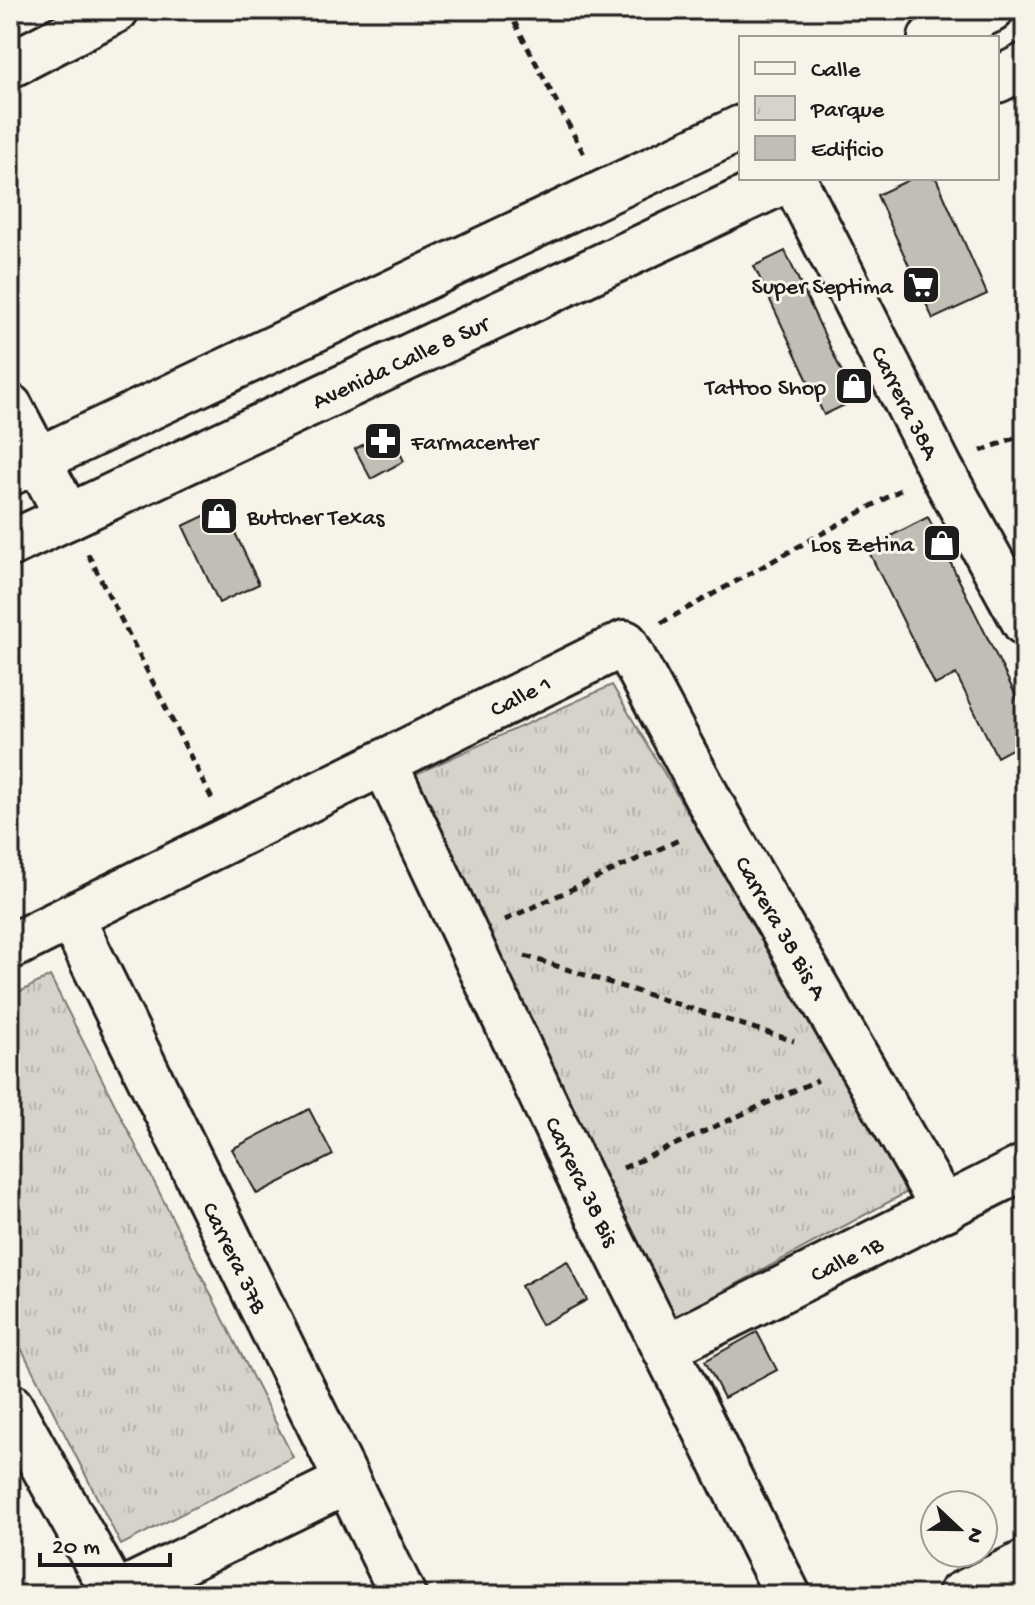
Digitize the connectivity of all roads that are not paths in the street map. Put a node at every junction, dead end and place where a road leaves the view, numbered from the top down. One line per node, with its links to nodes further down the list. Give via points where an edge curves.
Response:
1 (116, 10): 4 (street)
2 (991, 10): 3 (street)
3 (935, 36)
4 (10, 65)
5 (1025, 66): 6 (street)
6 (999, 79)
7 (739, 129): 11 (street)
8 (787, 180): 12 (street, Avenida Calle 8 Sur)
9 (792, 180): 14 (street, Carrera 38A)
10 (10, 407): 11 (street)
11 (23, 467): 12 (street)
12 (68, 517): 13 (street, Avenida Calle 8 Sur)
13 (10, 544)
14 (1025, 623)
15 (625, 643): 16 (street, Calle 1); 20 (street, Carrera 38 Bis A, via 720,821)
16 (385, 764): 17 (street, Calle 1); 21 (street, Carrera 38 Bis)
17 (71, 917): 18 (street, Calle 1); 23 (street, Carrera 37B)
18 (10, 947)
19 (1025, 1167): 20 (street, Calle 1B)
20 (944, 1209): 21 (street, Calle 1B)
21 (665, 1348): 27 (street, Carrera 38 Bis)
22 (10, 1406): 25 (street)
23 (346, 1482): 25 (street); 26 (street, Carrera 37B)
24 (1025, 1563): 28 (street)
25 (114, 1595)
26 (403, 1595)
27 (788, 1595)
28 (960, 1595)

